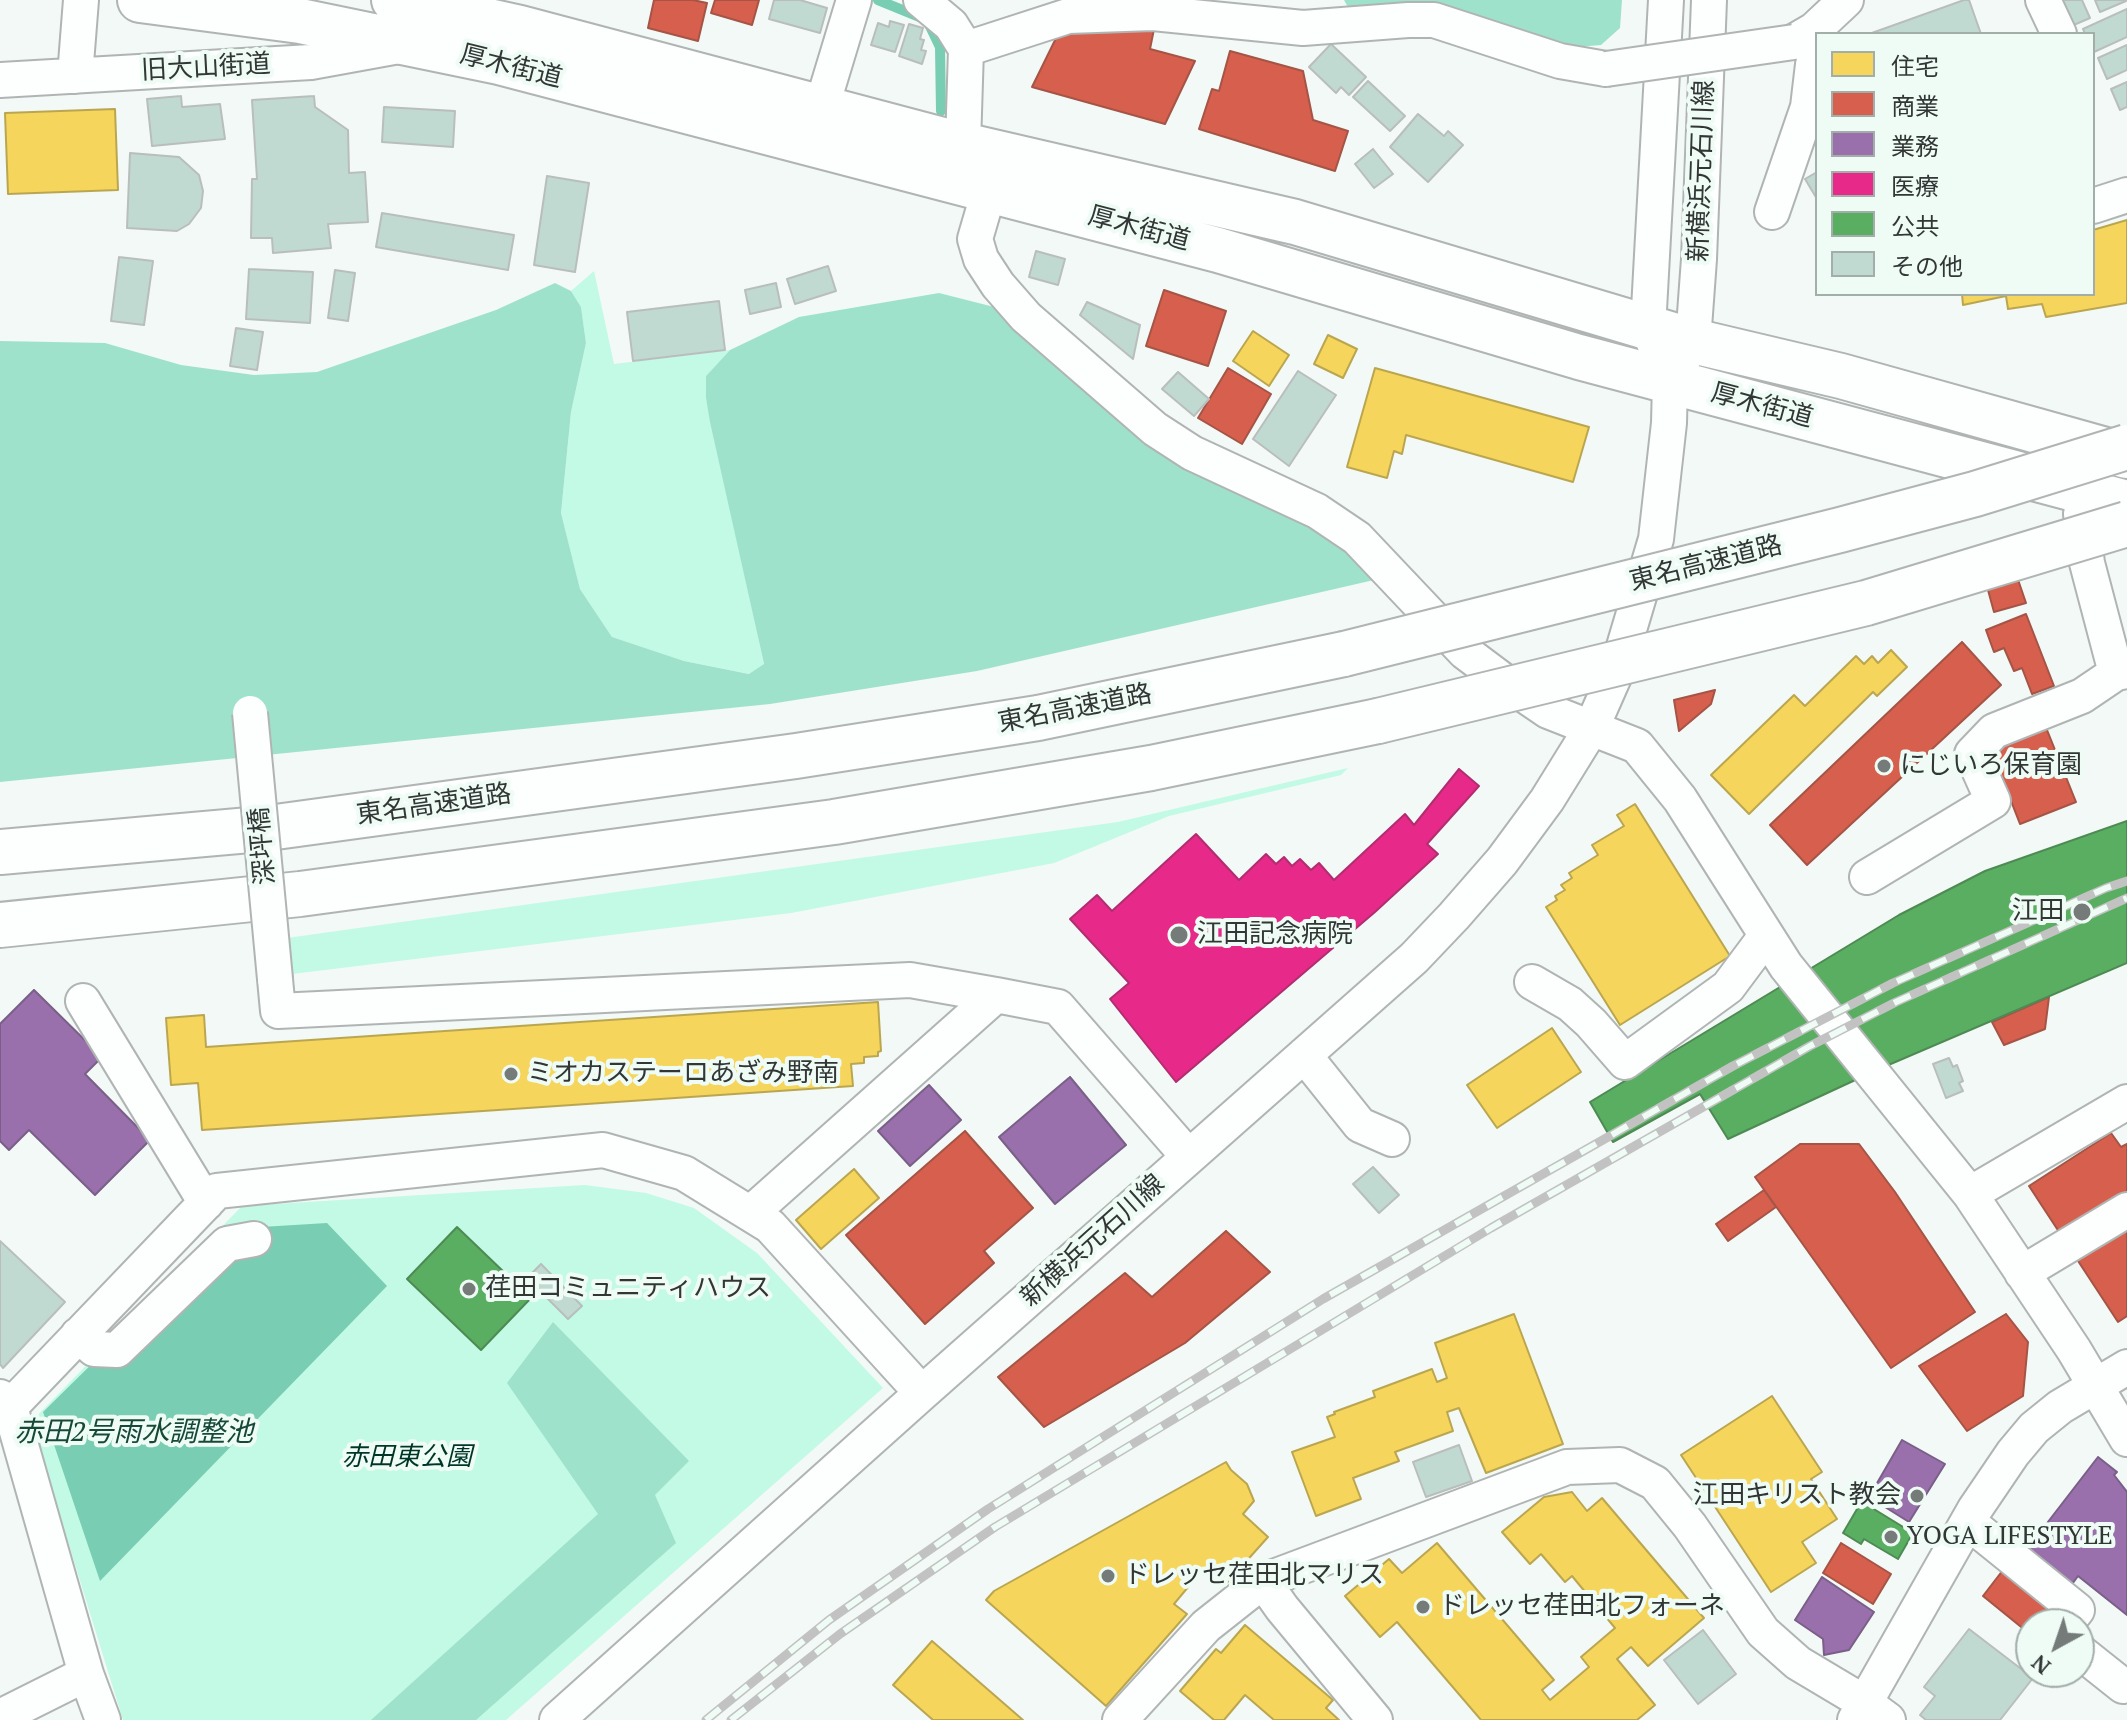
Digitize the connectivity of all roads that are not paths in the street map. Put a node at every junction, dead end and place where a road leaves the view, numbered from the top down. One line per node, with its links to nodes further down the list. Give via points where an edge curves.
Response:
1 (81, 0): 15 (street)
2 (140, 0): 13 (highway, 厚木街道, via 300,21)
3 (394, 0): 17 (highway, 厚木街道, via 520,28)
4 (921, 0): 14 (street, via 951,25)
5 (1666, 0): 22 (street, 新横浜元石川線)
6 (1709, 0): 23 (street, 新横浜元石川線)
7 (1846, 0): 12 (street)
8 (2043, 0): 11 (street)
9 (853, 4): 17 (street)
10 (1158, 7): 12 (street, bridge, via 1303,28 1434,20 1560,61 1606,69); 14 (street, via 1068,16)
11 (2058, 32)
12 (1804, 36): 21 (street, via 1814,56 1808,107)
13 (411, 43): 15 (street, 旧大山街道, via 311,62); 18 (highway, 厚木街道)
14 (966, 49): 18 (street)
15 (75, 76): 16 (street, 旧大山街道)
16 (0, 80)
17 (821, 109): 18 (highway, 厚木街道)
18 (953, 162): 22 (highway, 厚木街道, via 1295,222); 24 (highway, 厚木街道, via 1218,250); 31 (street, via 981,259 1026,317 1155,429 1192,453 1317,511 1357,538 1465,652 1548,711)
19 (2127, 195): 20 (street)
20 (2095, 205)
21 (1772, 212)
22 (1648, 328): 23 (highway, 厚木街道); 24 (street)
23 (1693, 341): 24 (street); 25 (highway, 厚木街道)
24 (1670, 382): 26 (highway, 厚木街道); 31 (street, 新横浜元石川線, via 1656,539 1623,656)
25 (2116, 449): 26 (street); 32 (highway, 東名高速道路, bridge, via 1855,526 1344,654 1038,718 261,829)
26 (2078, 490): 27 (highway, 厚木街道); 29 (street, via 2087,563)
27 (2127, 503)
28 (2127, 524): 34 (highway, bridge, via 1866,603 1378,721 1151,768 834,822 300,894)
29 (2122, 672): 33 (street, via 2082,696 1994,731 1972,754 1993,801)
30 (250, 713): 37 (street, 深坪橋, bridge, via 278,1011 910,980)
31 (1591, 729): 35 (street, via 1637,746 1657,769); 39 (street, 新横浜元石川線, via 1547,800 1454,916)
32 (0, 852)
33 (1867, 877)
34 (0, 925)
35 (1766, 936): 36 (street, via 1728,987 1625,1062 1570,1004); 43 (street)
36 (1532, 982)
37 (996, 995): 42 (street, via 1058,1007); 46 (street)
38 (83, 1001): 44 (street)
39 (1304, 1055): 41 (street, via 1360,1125); 42 (street, 新横浜元石川線)
40 (2127, 1102): 43 (street)
41 (1392, 1139)
42 (1188, 1156): 52 (street, 新横浜元石川線)
43 (1970, 1194): 48 (street)
44 (206, 1203): 46 (street, via 217,1191 603,1150 684,1173); 49 (street)
45 (2127, 1210): 48 (street)
46 (751, 1213): 52 (street, via 770,1226)
47 (254, 1239): 49 (street, via 227,1244 117,1350 94,1349)
48 (2022, 1273): 51 (street)
49 (78, 1335): 53 (street)
50 (2127, 1367): 51 (street)
51 (2096, 1385): 54 (street); 55 (street, via 2034,1428)
52 (922, 1393): 64 (street, 新横浜元石川線)
53 (5, 1402): 59 (street)
54 (2127, 1439)
55 (1968, 1522): 57 (street); 61 (street)
56 (1263, 1581): 61 (street, via 1567,1467 1620,1465 1655,1483 1763,1632); 65 (street, via 1206,1626); 66 (street)
57 (2075, 1608)
58 (2095, 1664): 60 (street)
59 (86, 1674): 62 (street); 63 (street)
60 (2123, 1686)
61 (1869, 1714)
62 (0, 1717)
63 (103, 1720)
64 (557, 1720)
65 (1120, 1720)
66 (1375, 1720)

